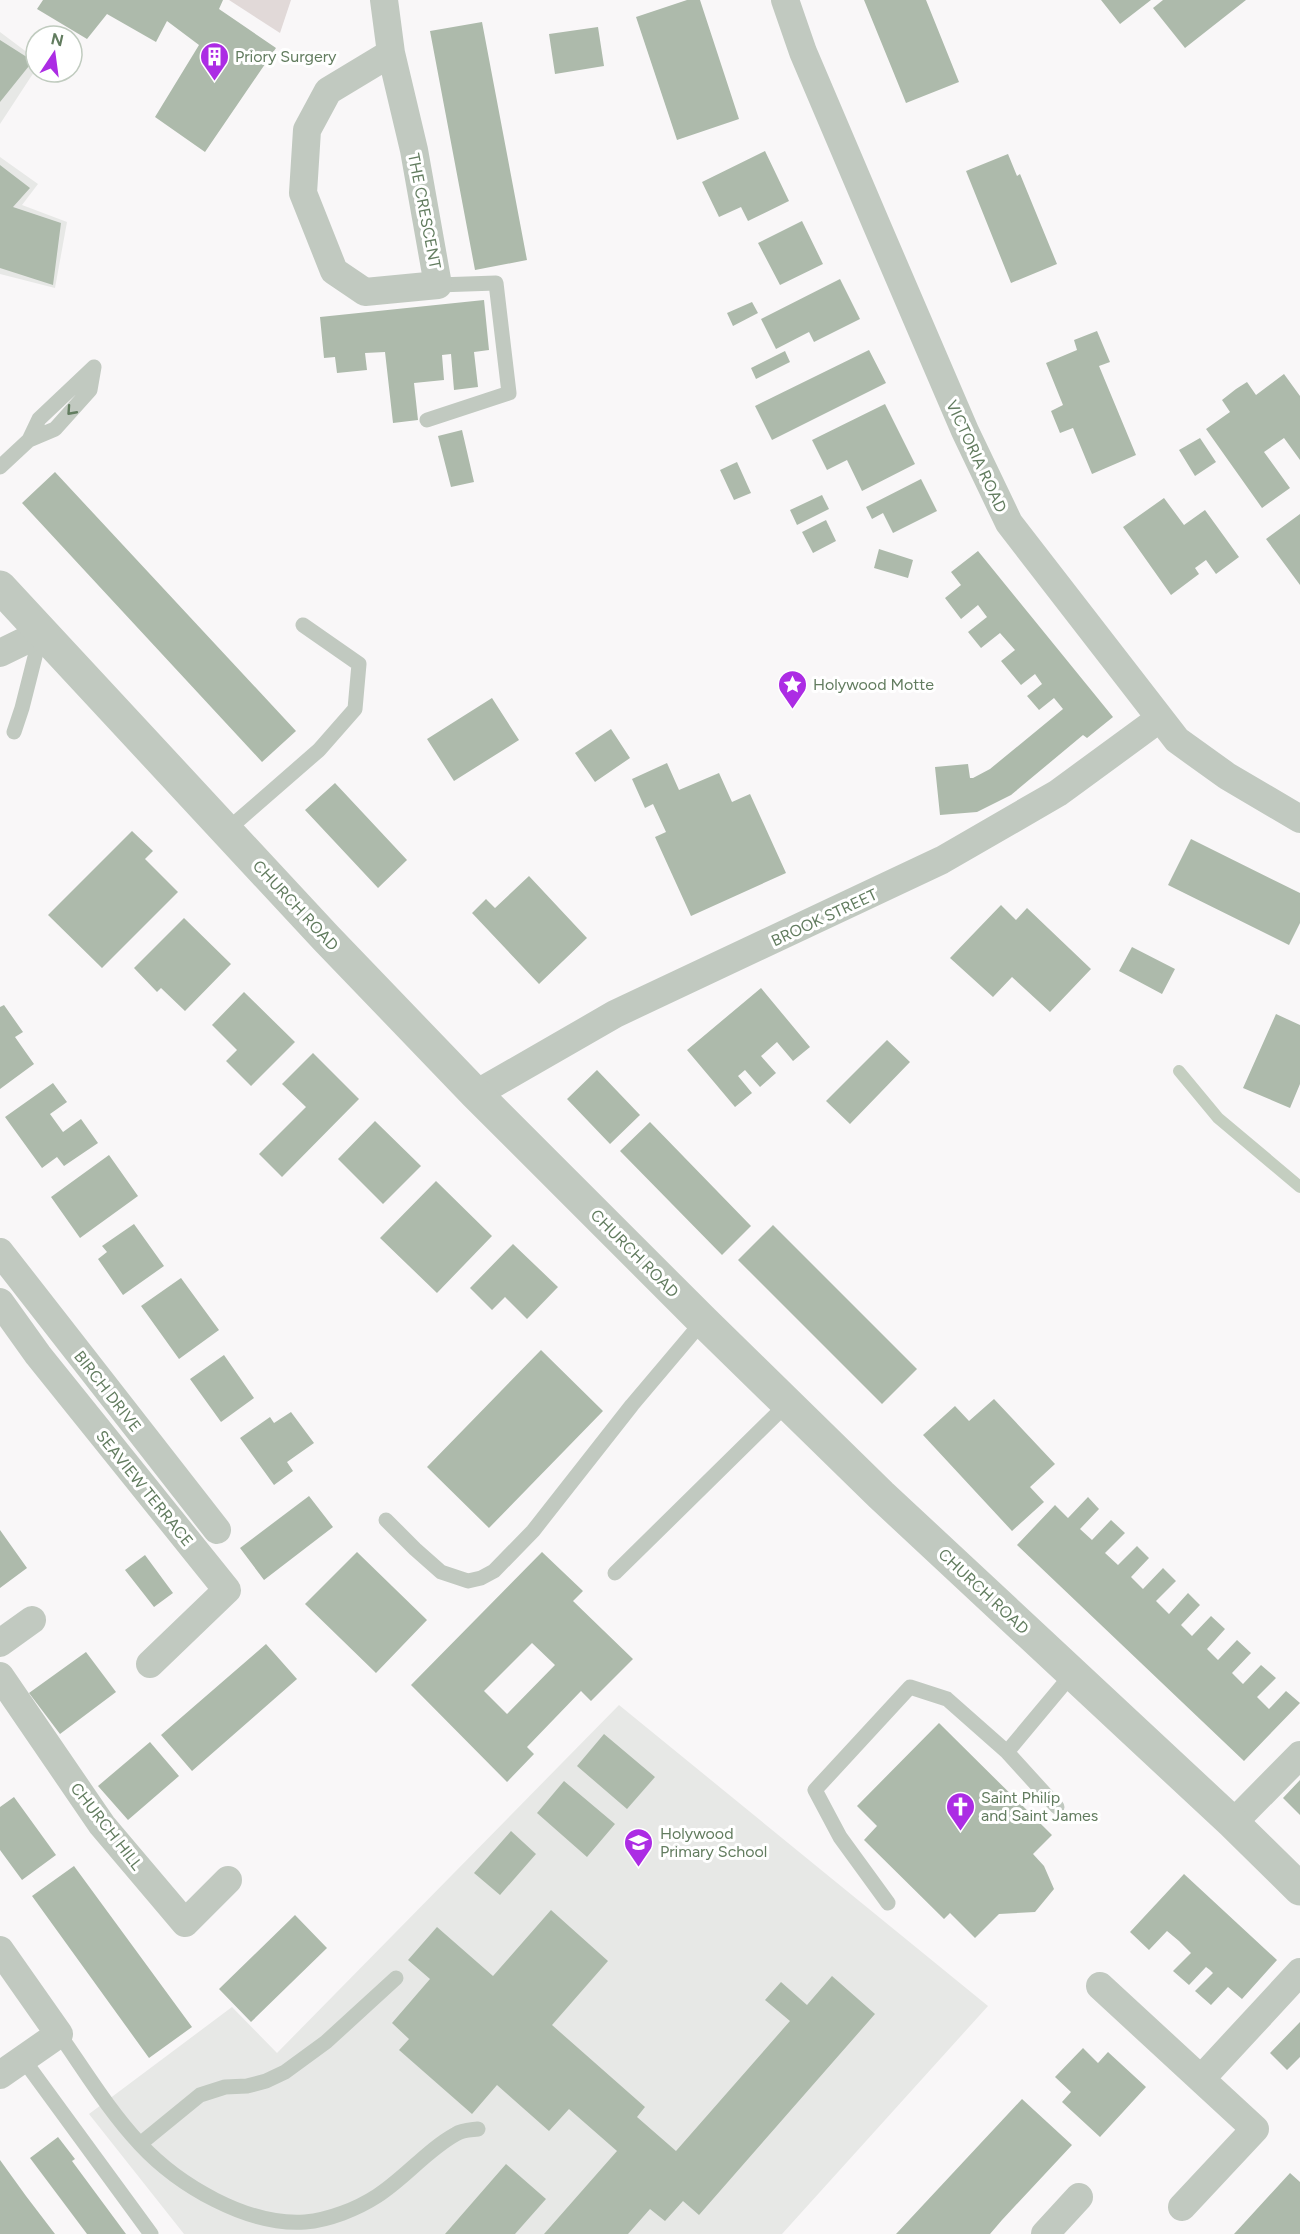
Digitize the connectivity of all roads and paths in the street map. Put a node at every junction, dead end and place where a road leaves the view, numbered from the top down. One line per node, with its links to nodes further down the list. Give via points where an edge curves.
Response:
1 (384, 0): 3 (street, THE CRESCENT)
2 (785, 0): 12 (street, VICTORIA ROAD, via 803,52 964,431 1009,523)
3 (391, 53): 4 (street, THE CRESCENT, via 414,150); 4 (street, THE CRESCENT, via 328,92 307,130 303,193 334,271 341,276 365,292)
4 (438, 285): 5 (lane, via 496,284 509,393)
5 (427, 420)
6 (29, 440): 6 (lane, one-way to 6, via 39,419 94,367 90,390 55,429); 7 (lane)
7 (0, 467)
8 (0, 587): 10 (street, CHURCH ROAD)
9 (303, 625): 15 (lane, via 359,664 355,709 320,750)
10 (41, 633): 11 (street); 13 (lane); 15 (street, CHURCH ROAD)
11 (0, 653)
12 (1159, 719): 14 (street, VICTORIA ROAD, via 1177,740 1218,770); 16 (street, BROOK STREET, via 1058,793 942,860 615,1014)
13 (14, 732)
14 (1300, 819)
15 (226, 831): 16 (street, CHURCH ROAD)
16 (476, 1094): 19 (street, CHURCH ROAD)
17 (0, 1251): 22 (street, BIRCH DRIVE)
18 (0, 1302): 26 (street, SEAVIEW TERRACE, via 227,1590)
19 (702, 1321): 20 (street, CHURCH ROAD); 21 (lane, via 533,1531 494,1571 468,1581 441,1572)
20 (788, 1403): 23 (lane); 27 (street, CHURCH ROAD)
21 (386, 1520)
22 (217, 1530)
23 (615, 1573)
24 (32, 1620): 25 (street)
25 (0, 1642)
26 (150, 1664)
27 (1073, 1673): 29 (lane); 32 (street, CHURCH ROAD)
28 (0, 1676): 33 (street, CHURCH HILL, via 102,1826 185,1923)
29 (1007, 1752): 31 (lane); 35 (lane, via 947,1699 910,1687 815,1790 840,1837)
30 (1300, 1755): 32 (street)
31 (1057, 1807)
32 (1233, 1823): 34 (street, CHURCH ROAD)
33 (228, 1880)
34 (1300, 1889)
35 (888, 1904)
36 (0, 1950): 40 (street)
37 (1300, 1972): 43 (street)
38 (396, 1978): 45 (lane, via 326,2042 285,2072 266,2081 200,2095)
39 (1100, 1986): 43 (street)
40 (59, 2034): 41 (street); 45 (lane, via 106,2103)
41 (23, 2059): 42 (street); 48 (lane)
42 (0, 2075)
43 (1201, 2079): 47 (street, via 1255,2129)
44 (478, 2129): 45 (lane, via 458,2132 377,2196 337,2215 304,2222 265,2219 220,2202 173,2175)
45 (140, 2144)
46 (1079, 2196): 49 (street)
47 (1182, 2207)
48 (150, 2234)
49 (1045, 2234)

